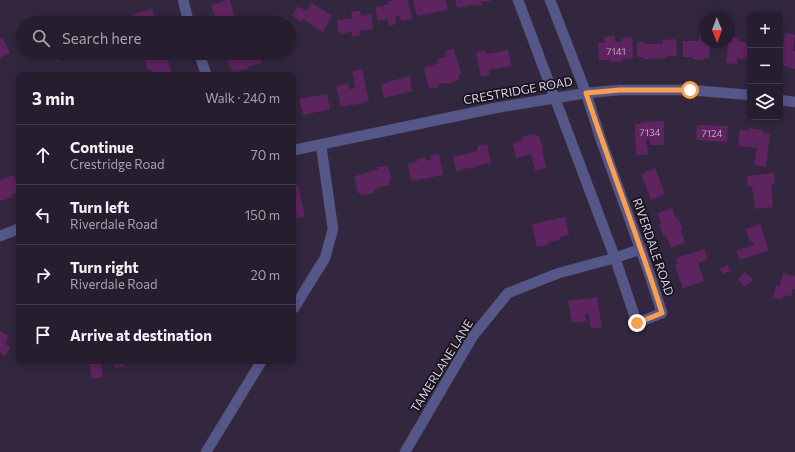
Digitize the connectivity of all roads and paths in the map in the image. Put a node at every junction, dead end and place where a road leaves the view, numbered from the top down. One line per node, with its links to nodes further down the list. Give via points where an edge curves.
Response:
1 (182, 0): 4 (street)
2 (518, 0): 9 (street, RIVERDALE ROAD)
3 (550, 0): 7 (street, RIVERDALE ROAD)
4 (187, 16)
5 (201, 60): 6 (street)
6 (205, 72)
7 (586, 93): 8 (street, CRESTRIDGE ROAD, via 690,90); 9 (street, CRESTRIDGE ROAD); 16 (street, RIVERDALE ROAD)
8 (747, 95)
9 (555, 98): 12 (street, CRESTRIDGE ROAD, via 495,108); 17 (street, RIVERDALE ROAD)
10 (783, 100): 11 (street)
11 (795, 102)
12 (321, 145): 13 (street, CRESTRIDGE ROAD); 18 (street, via 333,229 325,258)
13 (296, 150)
14 (16, 230): 15 (street)
15 (0, 236)
16 (641, 249): 17 (street, TAMERLANE LANE); 17 (street, RIVERDALE ROAD, via 662,313 637,323)
17 (615, 258): 21 (street, TAMERLANE LANE, via 559,273 508,293 474,336)
18 (296, 305)
19 (260, 364): 20 (street)
20 (206, 452)
21 (405, 452)

